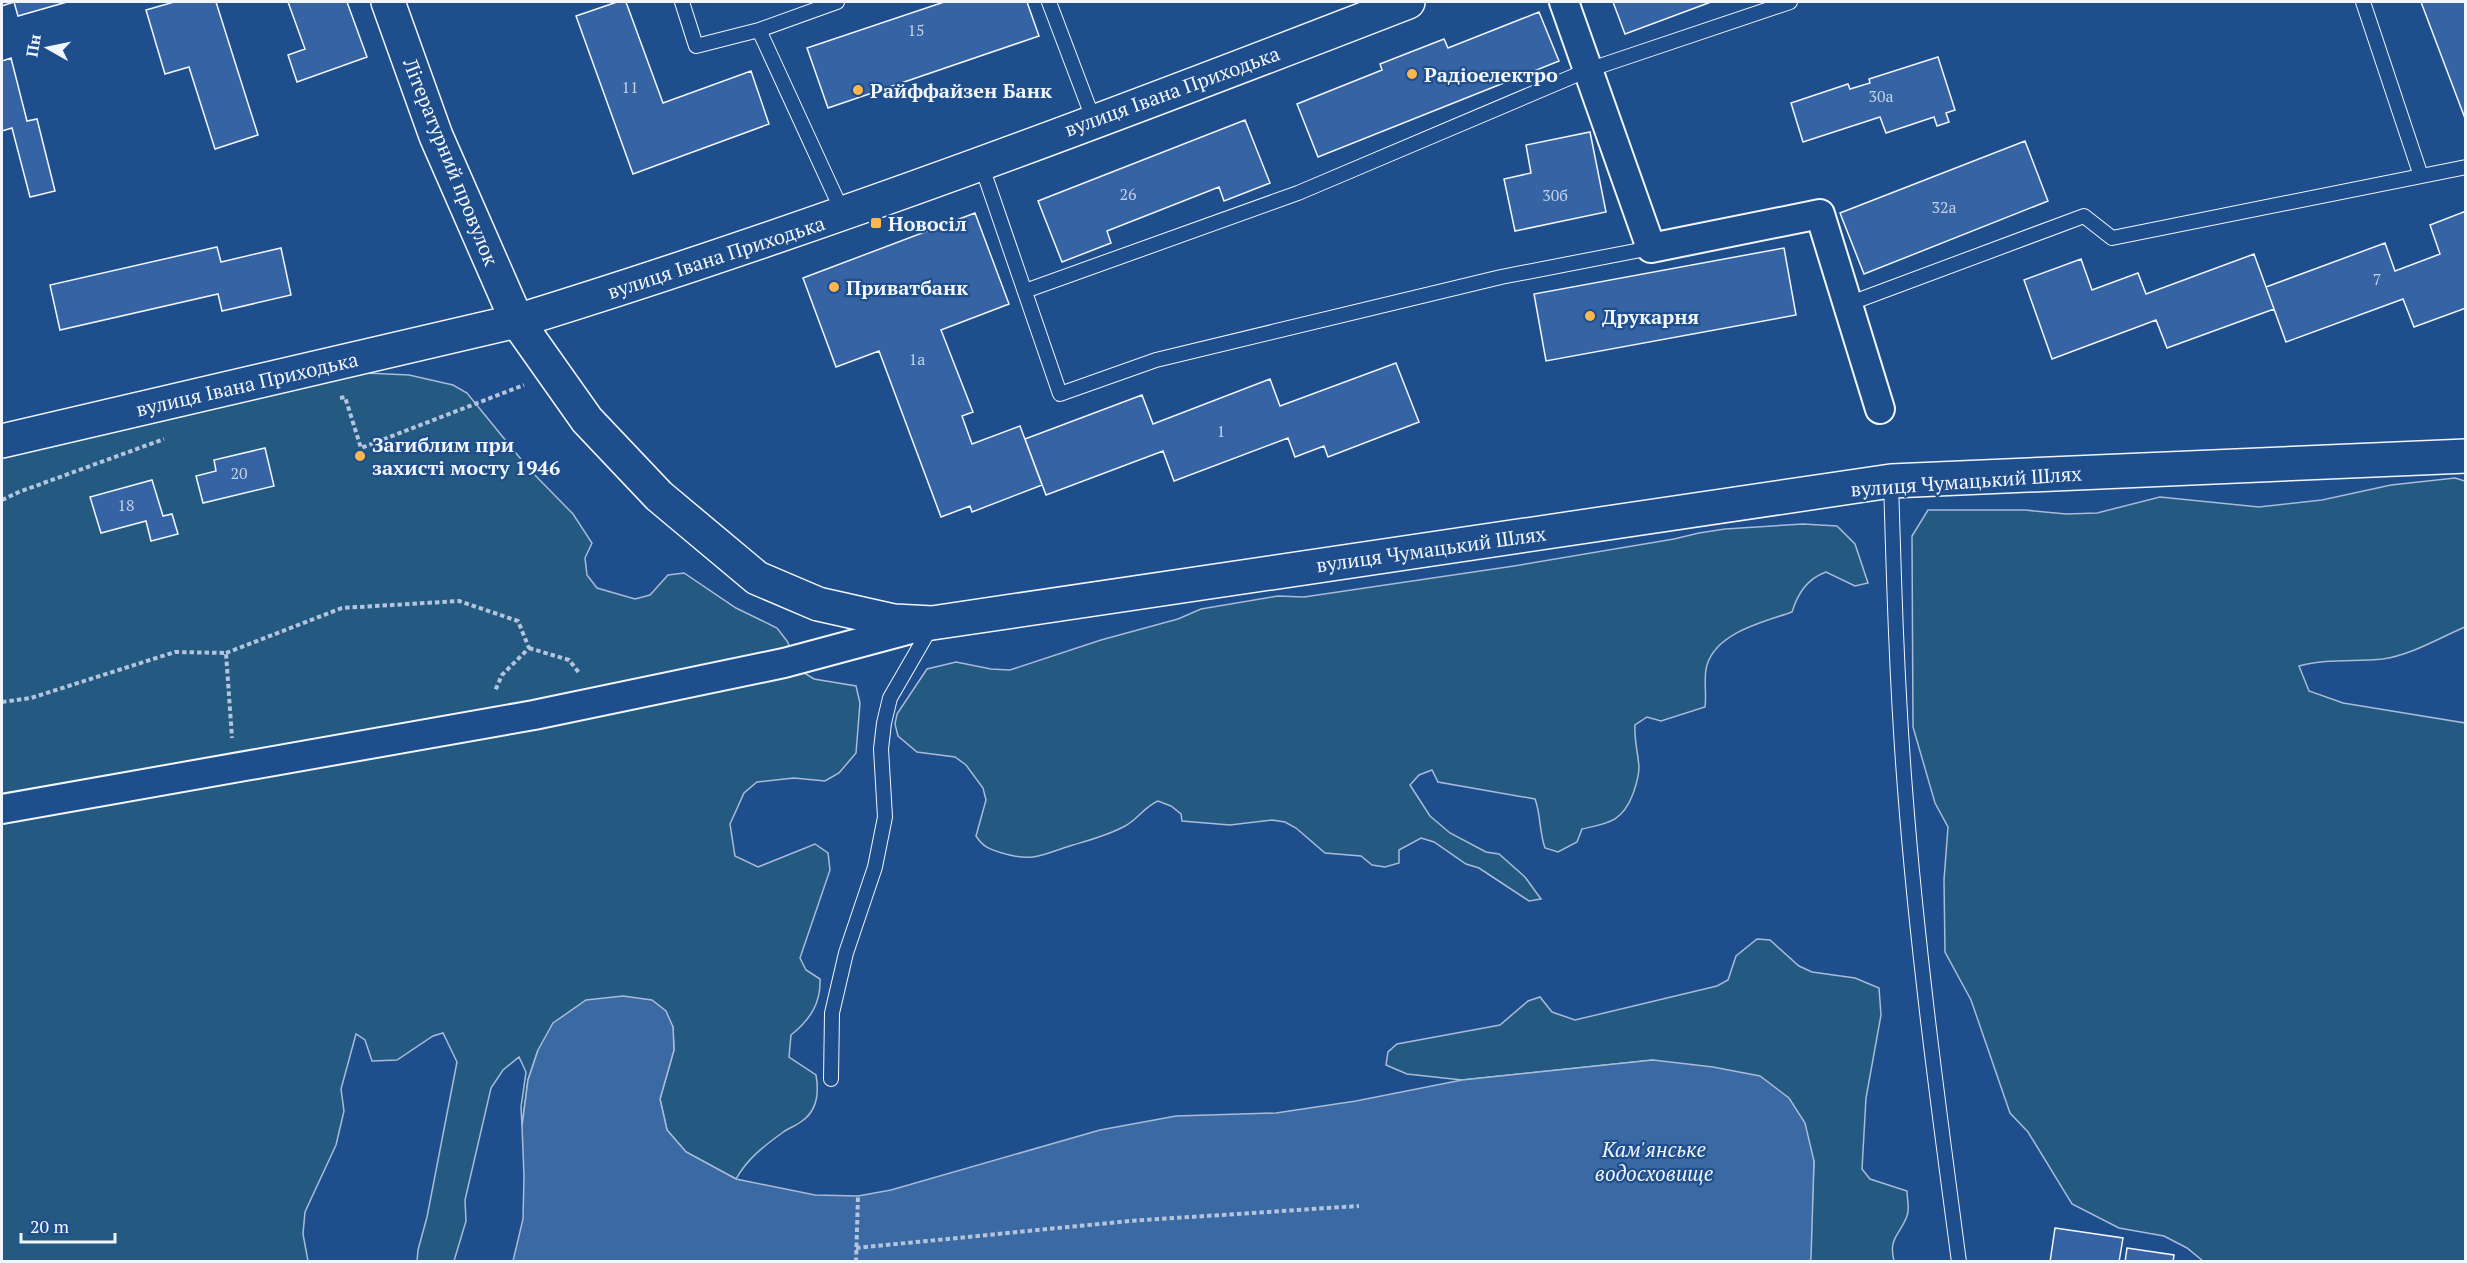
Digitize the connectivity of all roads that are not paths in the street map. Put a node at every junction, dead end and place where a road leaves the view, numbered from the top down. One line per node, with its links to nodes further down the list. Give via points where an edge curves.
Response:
1 (388, 2): 19 (main road, Літературний провулок, via 436,136)
2 (682, 2): 9 (lane, via 696,46)
3 (837, 2): 9 (lane)
4 (1049, 2): 11 (lane)
5 (1407, 2): 11 (main road, вулиця Івана Приходька)
6 (1564, 2): 10 (street)
7 (1790, 2): 10 (lane)
8 (2363, 2): 14 (lane)
9 (759, 30): 15 (lane)
10 (1588, 70): 16 (street); 17 (lane, via 1298,192)
11 (1094, 121): 12 (main road, вулиця Івана Приходька)
12 (981, 163): 15 (main road, вулиця Івана Приходька); 17 (lane)
13 (2466, 167): 14 (lane)
14 (2421, 176): 18 (lane, via 2112,238 2084,216)
15 (844, 214): 19 (main road, вулиця Івана Приходька, via 672,274)
16 (1651, 248): 17 (lane, via 1501,277 1155,360 1060,394); 18 (street, via 1820,214)
17 (1025, 291)
18 (1848, 304): 20 (street)
19 (517, 321): 21 (main road, вулиця Івана Приходька); 24 (main road, вулиця Чумацький Шлях, via 587,420 659,496 758,578 818,604 894,621)
20 (1880, 409)
21 (2, 441)
22 (2466, 456): 23 (main road, вулиця Чумацький Шлях)
23 (1891, 481): 24 (main road, вулиця Чумацький Шлях); 27 (lane, via 1905,790 1930,1045)
24 (932, 623): 25 (street, via 784,663 596,703); 26 (lane, via 890,698 884,723 881,748 885,817 875,867 846,953 832,1013)
25 (2, 809)
26 (831, 1079)
27 (1959, 1262)

